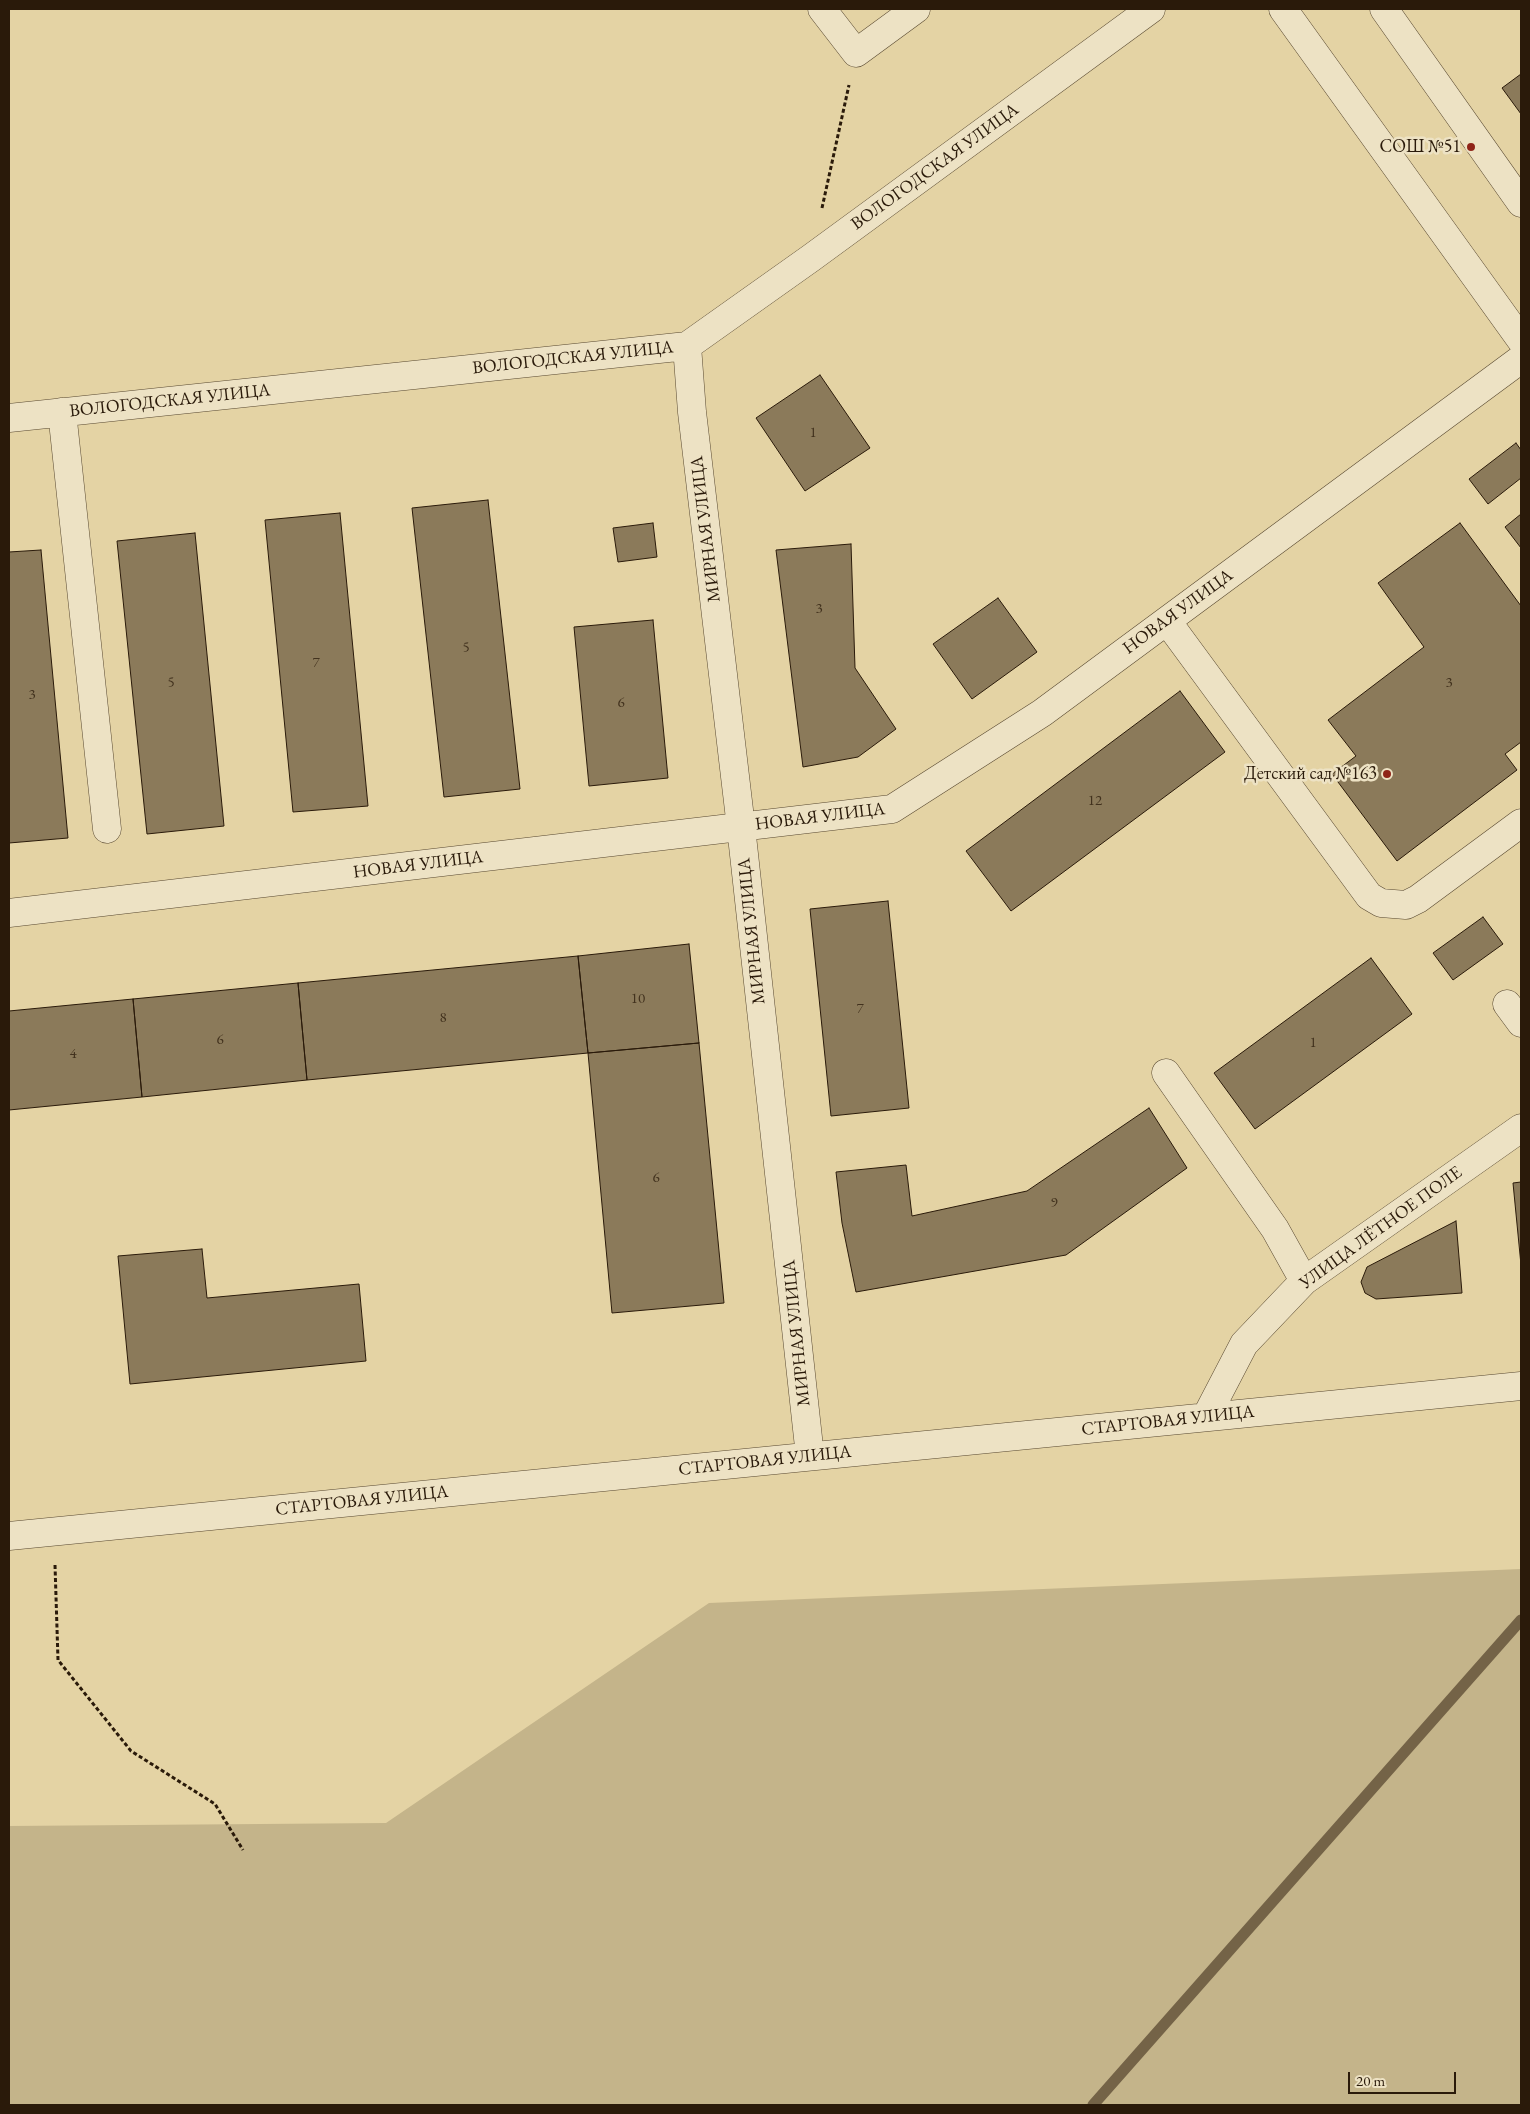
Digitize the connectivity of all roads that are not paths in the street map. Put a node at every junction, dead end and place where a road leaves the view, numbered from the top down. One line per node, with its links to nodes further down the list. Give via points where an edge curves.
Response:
1 (822, 9): 2 (street, via 856,53)
2 (916, 9)
3 (1150, 9): 8 (street, ВОЛОГОДСКАЯ УЛИЦА)
4 (1283, 9): 7 (street)
5 (1384, 9): 6 (street)
6 (1521, 203)
7 (1521, 340)
8 (687, 346): 10 (street, ВОЛОГОДСКАЯ УЛИЦА); 14 (street, МИРНАЯ УЛИЦА)
9 (1521, 359): 12 (street, НОВАЯ УЛИЦА)
10 (62, 412): 11 (street, ВОЛОГОДСКАЯ УЛИЦА); 15 (street)
11 (9, 418)
12 (1167, 621): 13 (street, via 1369,896 1381,903 1406,905 1418,899); 14 (street, НОВАЯ УЛИЦА, via 1042,713 892,809)
13 (1521, 823)
14 (741, 827): 16 (street, НОВАЯ УЛИЦА); 22 (street, МИРНАЯ УЛИЦА)
15 (106, 829)
16 (9, 913)
17 (1166, 1073): 19 (street, via 1275,1229)
18 (1521, 1128): 19 (street, УЛИЦА ЛЁТНОЕ ПОЛЕ)
19 (1304, 1281): 21 (street, УЛИЦА ЛЁТНОЕ ПОЛЕ, via 1244,1344)
20 (1521, 1386): 21 (street, СТАРТОВАЯ УЛИЦА)
21 (1206, 1417): 22 (street, СТАРТОВАЯ УЛИЦА)
22 (810, 1456): 23 (street, СТАРТОВАЯ УЛИЦА)
23 (9, 1536)

